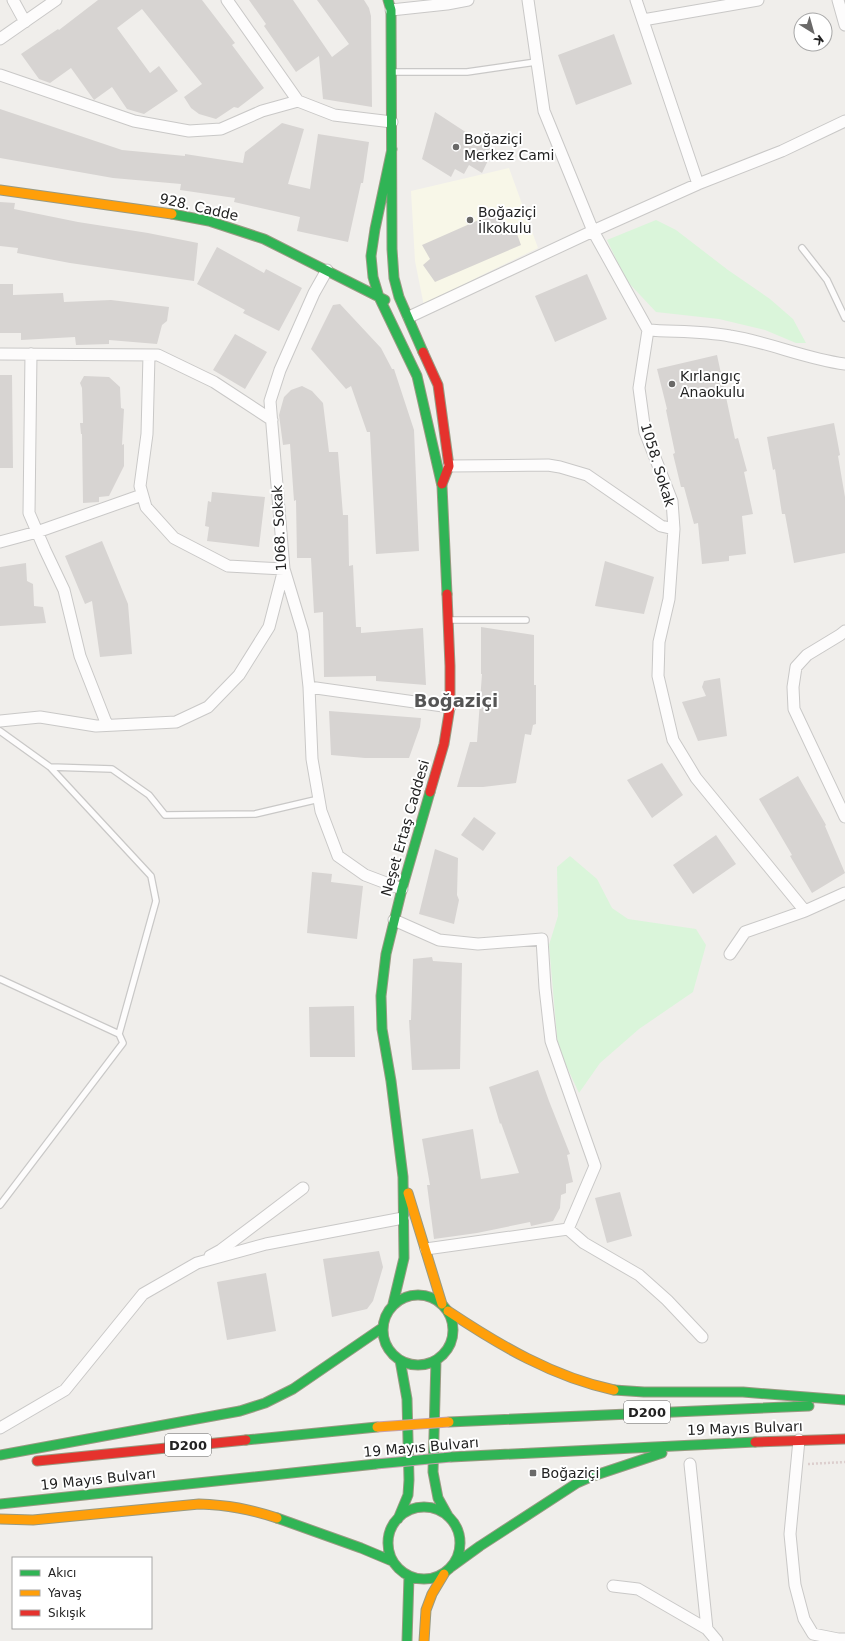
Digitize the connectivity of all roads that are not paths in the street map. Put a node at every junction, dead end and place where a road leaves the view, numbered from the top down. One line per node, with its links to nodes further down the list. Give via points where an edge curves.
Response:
1 (13, 0): 11 (street)
2 (56, 0): 11 (street)
3 (227, 0): 17 (street)
4 (468, 0): 9 (street, via 447,4)
5 (528, 0): 14 (street)
6 (636, 0): 10 (street)
7 (758, 0): 10 (street)
8 (838, 0): 12 (street)
9 (389, 5): 15 (main road, Neşet Ertaş Caddesi)
10 (643, 20): 21 (street)
11 (25, 22): 13 (street)
12 (845, 25)
13 (0, 39)
14 (536, 62): 15 (lane, via 467,72); 23 (street, via 544,111)
15 (392, 72): 19 (main road, Neşet Ertaş Caddesi)
16 (0, 75): 17 (street, via 134,121 189,131 220,128 262,111)
17 (298, 101): 19 (street, via 334,115)
18 (845, 121): 21 (street, via 782,151)
19 (392, 122): 20 (main road, Neşet Ertaş Caddesi)
20 (392, 149): 26 (main road, Neşet Ertaş Caddesi, via 371,256 373,277); 27 (main road, Neşet Ertaş Caddesi, via 394,278)
21 (698, 184): 23 (street)
22 (0, 190): 25 (main road, 928. Cadde, via 158,211 209,221 264,239)
23 (593, 231): 28 (street); 30 (street)
24 (802, 248): 29 (lane, via 827,280)
25 (327, 270): 26 (main road, 928. Cadde); 35 (street, 1068. Sokak, via 280,370 270,401)
26 (379, 297): 27 (main road, 928. Cadde); 37 (main road, Neşet Ertaş Caddesi, via 417,376)
27 (404, 307): 28 (main road, Neşet Ertaş Caddesi)
28 (409, 318): 36 (main road, Neşet Ertaş Caddesi, via 438,385)
29 (845, 318)
30 (648, 330): 34 (street, via 729,336); 39 (street, 1058. Sokak, via 639,388 645,432 672,501)
31 (0, 354): 32 (street)
32 (31, 354): 33 (street); 40 (street, via 29,513)
33 (149, 355): 35 (street, via 158,355 214,382); 38 (street, via 147,434 140,486)
34 (845, 364)
35 (272, 420): 42 (street, 1068. Sokak)
36 (449, 466): 37 (main road, Neşet Ertaş Caddesi); 39 (street, via 560,467 587,475 662,526)
37 (442, 486): 43 (main road, Neşet Ertaş Caddesi)
38 (142, 495): 40 (street); 42 (street, via 146,507 174,538 228,566)
39 (674, 529): 56 (street, 1058. Sokak, via 669,599 659,642 658,676 673,740 696,778)
40 (37, 532): 41 (street); 49 (street, via 64,590 80,656)
41 (0, 542)
42 (284, 570): 46 (street, via 303,632); 49 (street, 1068. Sokak, via 269,627 239,675 208,707 176,722)
43 (448, 620): 44 (lane); 47 (main road, Neşet Ertaş Caddesi)
44 (526, 620)
45 (845, 631): 53 (street, via 807,655 796,668 793,687 794,709)
46 (309, 687): 47 (street); 52 (street, via 312,759)
47 (450, 706): 54 (main road, Neşet Ertaş Caddesi, via 440,758)
48 (0, 721): 49 (street, 1068. Sokak, via 40,717 96,726)
49 (107, 725)
50 (0, 731): 51 (lane)
51 (50, 767): 52 (lane, via 112,769 149,795 165,815 255,814); 60 (lane, via 151,876 156,901)
52 (319, 799): 54 (street, via 338,856 365,875)
53 (845, 817)
54 (402, 889): 57 (main road, Neşet Ertaş Caddesi)
55 (845, 893): 56 (street)
56 (805, 912): 58 (street, via 745,932)
57 (394, 920): 61 (main road, Neşet Ertaş Caddesi, via 386,954 381,996 382,1029); 65 (street, via 438,940 478,944 542,939 551,1041 595,1166)
58 (730, 954)
59 (0, 979): 60 (lane)
60 (119, 1034): 63 (lane, via 123,1043)
61 (403, 1176): 64 (main road, Neşet Ertaş Caddesi); 66 (main road, Neşet Ertaş Caddesi)
62 (303, 1188): 67 (street, via 221,1250)
63 (0, 1205)
64 (403, 1218): 67 (street, via 266,1244); 68 (main road, Neşet Ertaş Caddesi, via 404,1258)
65 (568, 1229): 66 (street); 71 (street, via 584,1243 639,1275)
66 (426, 1249): 69 (main road, Neşet Ertaş Caddesi)
67 (197, 1263): 76 (street, via 142,1294 65,1390)
68 (393, 1304): 69 (main road, via 412,1295 423,1295 433,1298); 70 (main road)
69 (445, 1308): 73 (main road, via 452,1320 452,1338 449,1347); 74 (main road, via 480,1334 522,1356 565,1375 607,1388 642,1392 781,1393)
70 (382, 1328): 72 (main road, via 386,1346); 80 (main road, via 293,1389 265,1403 240,1411)
71 (702, 1337)
72 (400, 1360): 73 (main road, via 418,1365); 86 (main road, via 408,1399 410,1480 408,1494)
73 (436, 1360): 84 (main road, via 433,1472 438,1498)
74 (845, 1400)
75 (845, 1404): 81 (main road, 19 Mayıs Bulvarı / D200, bridge, via 377,1426)
76 (0, 1428)
77 (845, 1439): 78 (main road, 19 Mayıs Bulvarı)
78 (799, 1440): 79 (main road, 19 Mayıs Bulvarı); 93 (street, via 790,1534 796,1585 804,1619 813,1634)
79 (691, 1444): 83 (main road, 19 Mayıs Bulvarı, bridge, via 451,1457); 88 (main road, via 593,1476 577,1484)
80 (0, 1455)
81 (30, 1461)
82 (690, 1464): 92 (street)
83 (0, 1504)
84 (448, 1516): 86 (main road, via 428,1507 417,1508); 88 (main road, via 455,1525 460,1547)
85 (0, 1519): 87 (main road, via 33,1520 199,1504 226,1505 253,1510)
86 (398, 1519): 87 (main road, via 391,1528 388,1539)
87 (392, 1561): 90 (main road, via 399,1570)
88 (451, 1567): 89 (main road)
89 (444, 1574): 90 (main road, via 432,1579); 95 (main road, via 426,1610)
90 (409, 1576): 94 (main road)
91 (613, 1586): 92 (street, via 638,1589)
92 (707, 1629): 96 (street)
93 (845, 1639)
94 (407, 1641)
95 (424, 1641)
96 (717, 1641)

